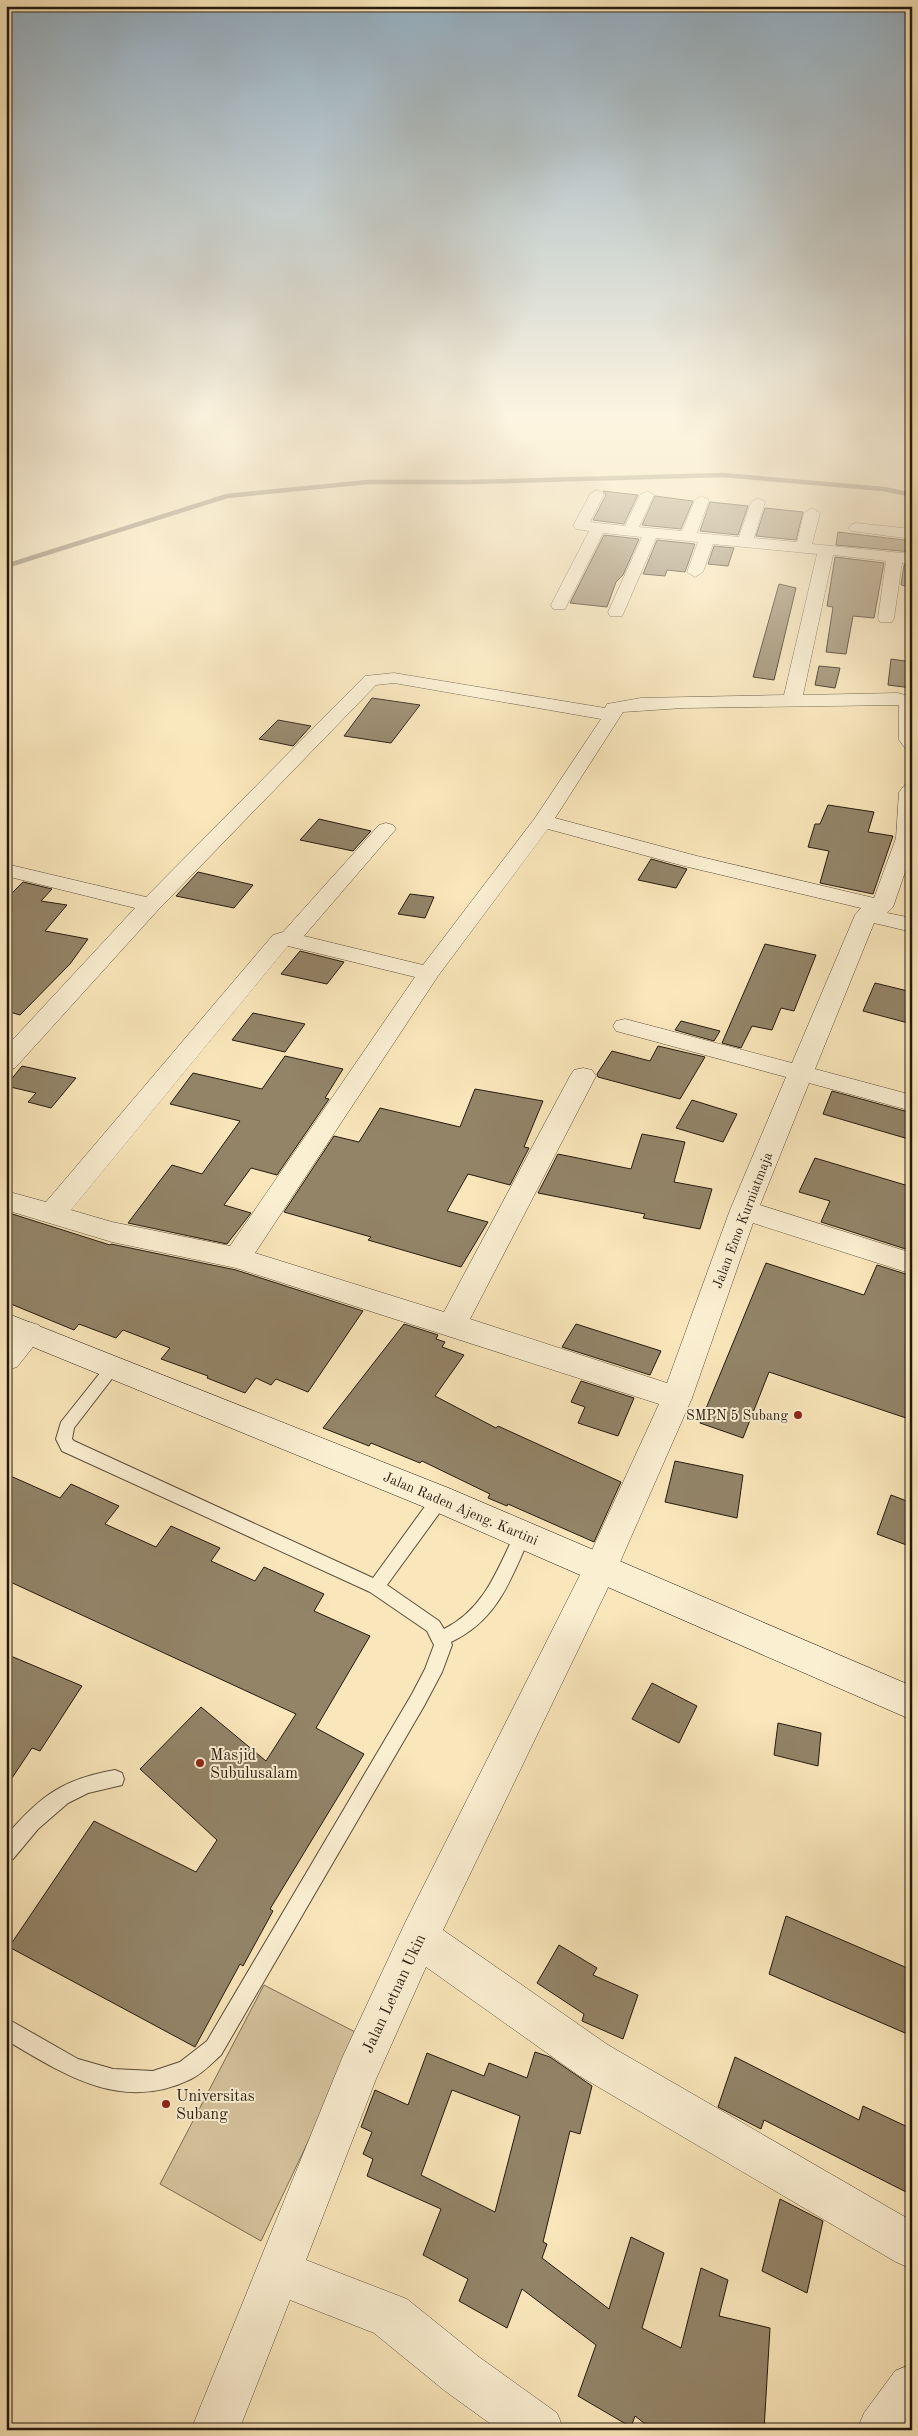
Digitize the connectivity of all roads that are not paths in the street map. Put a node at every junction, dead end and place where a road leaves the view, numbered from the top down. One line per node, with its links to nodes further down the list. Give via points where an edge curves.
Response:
1 (597, 531): 18 (street)
2 (627, 531): 3 (street)
3 (630, 531): 8 (street)
4 (690, 531): 10 (street)
5 (749, 531): 12 (street)
6 (807, 531): 13 (street)
7 (881, 531): 9 (street)
8 (651, 533): 10 (street); 19 (street)
9 (912, 534)
10 (688, 536): 11 (street)
11 (707, 538): 12 (street); 17 (street)
12 (745, 542): 13 (street)
13 (803, 548): 14 (street)
14 (826, 550): 15 (street); 21 (street)
15 (895, 557): 16 (street); 20 (street)
16 (912, 559)
17 (694, 572)
18 (559, 605)
19 (616, 612)
20 (886, 618)
21 (792, 701): 22 (street, via 641,704 614,708); 23 (street, via 898,699 908,702 908,740)
22 (613, 715): 25 (street); 30 (street, via 394,678 371,680)
23 (912, 744)
24 (912, 789): 27 (street, Jalan Emo Kurniatmaja, via 908,792)
25 (543, 821): 31 (street); 34 (street)
26 (386, 829): 33 (street)
27 (909, 838): 31 (street, Jalan Emo Kurniatmaja)
28 (14, 872): 29 (street); 30 (street)
29 (6, 891)
30 (150, 905): 36 (street)
31 (874, 911): 32 (street); 37 (street, Jalan Emo Kurniatmaja)
32 (912, 925)
33 (291, 937): 34 (street, via 289,939); 42 (street, via 279,942)
34 (429, 973): 43 (street)
35 (624, 1026): 37 (street)
36 (6, 1062)
37 (801, 1073): 39 (street); 41 (street, Jalan Emo Kurniatmaja)
38 (582, 1076): 45 (street)
39 (912, 1103)
40 (6, 1200): 42 (street)
41 (744, 1210): 44 (street); 49 (street, Jalan Emo Kurniatmaja)
42 (52, 1214): 43 (street, via 112,1232)
43 (237, 1258): 45 (street)
44 (912, 1264)
45 (452, 1325): 49 (street)
46 (18, 1329): 47 (street); 48 (street, Jalan Raden Ajeng. Kartini)
47 (6, 1359)
48 (113, 1367): 50 (street, Jalan Raden Ajeng. Kartini); 53 (lane, via 67,1426 64,1439 68,1446)
49 (677, 1398): 52 (street, Jalan Emo Kurniatmaja)
50 (440, 1499): 51 (street, Jalan Raden Ajeng. Kartini); 53 (lane)
51 (524, 1534): 52 (street, Jalan Raden Ajeng. Kartini); 54 (lane, via 494,1596 471,1623)
52 (600, 1569): 55 (street, Jalan Raden Ajeng. Kartini); 58 (street, Jalan Letnan Ukin)
53 (376, 1587): 54 (lane, via 433,1626)
54 (440, 1639): 59 (lane, via 443,1645 422,1693 214,2048 186,2071 153,2082 113,2080 73,2068)
55 (912, 1702)
56 (115, 1779): 57 (lane, via 84,1785 51,1804 27,1824)
57 (6, 1852)
58 (419, 1937): 60 (street, via 593,2060); 61 (street, Jalan Letnan Ukin, via 358,2071)
59 (6, 2028)
60 (912, 2246)
61 (278, 2272): 63 (street, Jalan Letnan Ukin); 64 (street, via 390,2316 462,2374)
62 (912, 2388): 65 (street)
63 (215, 2430)
64 (540, 2430)
65 (881, 2430)

